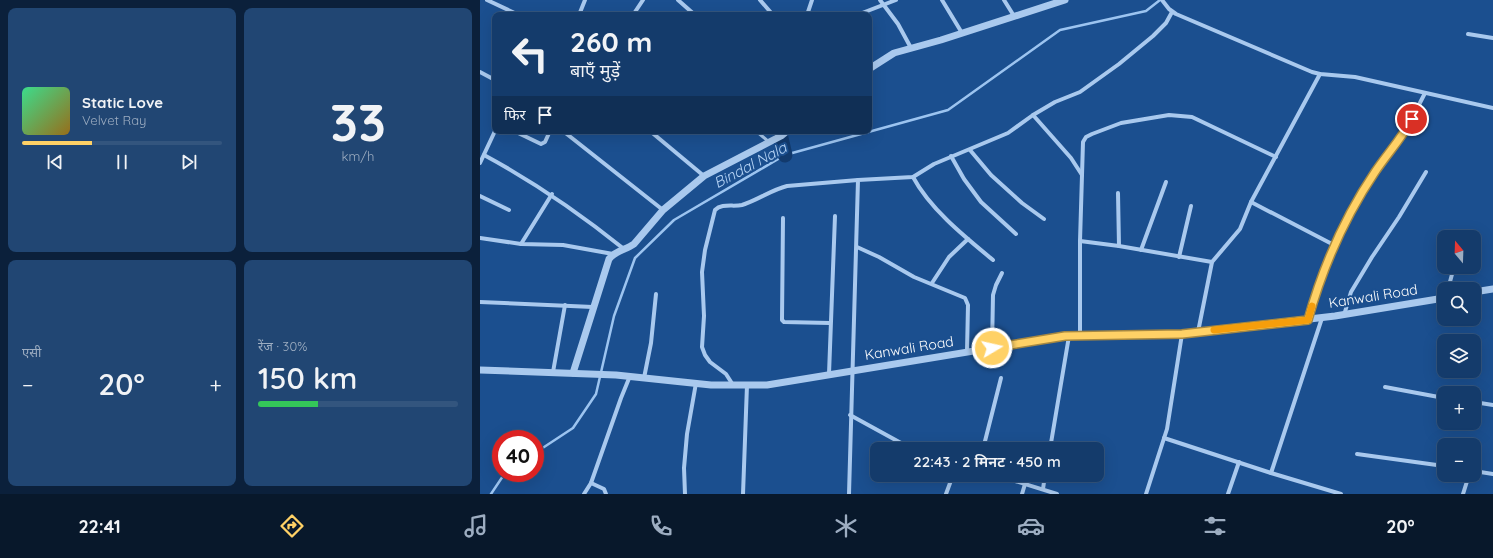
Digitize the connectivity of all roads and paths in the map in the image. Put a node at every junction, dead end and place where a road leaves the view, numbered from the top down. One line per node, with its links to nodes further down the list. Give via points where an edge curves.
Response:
1 (487, 0): 15 (street)
2 (585, 0): 16 (street)
3 (643, 0): 17 (street)
4 (678, 0): 18 (street)
5 (760, 0): 19 (street)
6 (812, 0): 20 (street)
7 (880, 0): 13 (street)
8 (896, 0): 13 (street)
9 (942, 0): 23 (street)
10 (1004, 0): 22 (street)
11 (1065, 0): 22 (street)
12 (1162, 0): 14 (street)
13 (884, 5): 21 (street); 26 (street)
14 (1170, 10): 29 (street, via 1235,40); 33 (street, via 1166,23 1119,64 1080,92 1055,102)
15 (513, 12)
16 (580, 12)
17 (635, 12)
18 (692, 12)
19 (770, 12)
20 (808, 12)
21 (865, 12)
22 (1014, 16): 23 (street)
23 (962, 33): 26 (street)
24 (1468, 34): 25 (street)
25 (1493, 38)
26 (911, 48): 27 (street, via 894,53)
27 (872, 67)
28 (480, 72): 30 (street)
29 (1320, 74): 31 (street, via 1355,77); 45 (street)
30 (492, 78)
31 (1425, 93): 32 (street); 68 (street, via 1405,132 1349,214)
32 (1493, 108)
33 (1033, 115): 42 (street, via 1008,133); 48 (street, via 1072,158)
34 (494, 134): 43 (street)
35 (520, 134): 36 (street, via 541,144)
36 (549, 134)
37 (567, 134): 59 (street)
38 (654, 134): 49 (street)
39 (760, 134): 41 (lane)
40 (783, 134): 41 (street)
41 (769, 142): 49 (street)
42 (970, 150): 44 (street); 62 (street, via 991,175)
43 (484, 154): 46 (street); 54 (street)
44 (952, 156): 50 (street); 63 (street, via 964,179 981,202)
45 (1276, 157): 48 (street, via 1192,117 1169,115 1121,123 1086,138 1083,142); 56 (street)
46 (480, 163)
47 (1426, 172): 86 (street, via 1351,292)
48 (1082, 175): 66 (street)
49 (704, 176): 59 (street)
50 (913, 177): 51 (street); 65 (street, via 919,189)
51 (858, 180): 70 (street); 105 (street, via 786,186 743,204 722,206 715,210 702,272 702,347 710,362 726,374)
52 (1166, 182): 72 (street)
53 (1118, 193): 69 (street)
54 (552, 194): 67 (street); 71 (street)
55 (480, 196): 58 (street)
56 (1251, 202): 68 (street); 76 (street, via 1240,229)
57 (1191, 206): 74 (street)
58 (509, 210)
59 (664, 210): 71 (street, via 634,244)
60 (835, 216): 89 (street)
61 (783, 218): 89 (street, via 782,320)
62 (1044, 220)
63 (1016, 234)
64 (480, 238): 67 (street)
65 (968, 239): 75 (street); 78 (street, via 949,257)
66 (1080, 241): 69 (street); 93 (street)
67 (521, 244): 73 (street, via 563,245)
68 (1334, 245): 88 (street, via 1315,293)
69 (1119, 246): 72 (street)
70 (857, 247): 78 (street); 97 (street)
71 (624, 249): 73 (street)
72 (1141, 250): 74 (street)
73 (613, 254): 85 (street)
74 (1179, 257): 76 (street)
75 (994, 260)
76 (1212, 262): 90 (street)
77 (1002, 273): 94 (street, via 993,295)
78 (932, 284): 95 (street, via 967,301)
79 (1493, 289): 80 (street)
80 (1481, 291)
81 (656, 294): 102 (street)
82 (1437, 299): 86 (street, Kanwali Road)
83 (480, 302): 84 (street)
84 (564, 305): 85 (street); 98 (street)
85 (593, 307): 99 (street)
86 (1344, 315): 87 (street, Kanwali Road)
87 (1322, 318): 88 (street, Kanwali Road); 120 (street)
88 (1308, 320): 90 (street, Kanwali Road)
89 (830, 323): 100 (street)
90 (1198, 332): 91 (street, Kanwali Road)
91 (1182, 334): 93 (street, Kanwali Road); 112 (street)
92 (1069, 336): 93 (street, Kanwali Road); 94 (street, Kanwali Road); 115 (street)
93 (1080, 336)
94 (992, 348): 95 (street, Kanwali Road)
95 (967, 352): 97 (street, Kanwali Road)
96 (480, 370): 98 (street)
97 (852, 370): 100 (street, Kanwali Road); 111 (street)
98 (553, 372): 99 (street)
99 (573, 373): 101 (street, Kanwali Road)
100 (829, 374): 106 (street, Kanwali Road, via 767,385)
101 (630, 376): 102 (street, Kanwali Road); 126 (street)
102 (644, 378): 104 (street, Kanwali Road)
103 (1002, 378): 114 (street)
104 (696, 383): 105 (street, Kanwali Road); 131 (street, via 687,434)
105 (733, 385): 106 (street, Kanwali Road)
106 (747, 385): 132 (street)
107 (1385, 387): 108 (street)
108 (1437, 397)
109 (1481, 403): 110 (street)
110 (1493, 405)
111 (850, 415): 113 (street); 133 (street)
112 (1164, 438): 117 (street); 137 (street)
113 (899, 442)
114 (985, 442)
115 (1051, 442)
116 (1357, 454): 118 (street)
117 (1239, 462): 120 (street); 138 (street)
118 (1437, 465)
119 (1481, 472): 121 (street)
120 (1272, 473): 139 (street)
121 (1493, 474)
122 (950, 482): 134 (street)
123 (1019, 482): 127 (street)
124 (1044, 482): 128 (street)
125 (1467, 482): 140 (street)
126 (591, 483): 129 (street); 130 (street, via 604,489)
127 (1025, 484): 128 (street); 135 (street)
128 (1043, 489): 136 (street)
129 (584, 494)
130 (606, 494)
131 (685, 494)
132 (743, 494)
133 (849, 494)
134 (946, 494)
135 (1022, 494)
136 (1057, 494)
137 (1146, 494)
138 (1228, 494)
139 (1341, 494)
140 (1463, 494)

